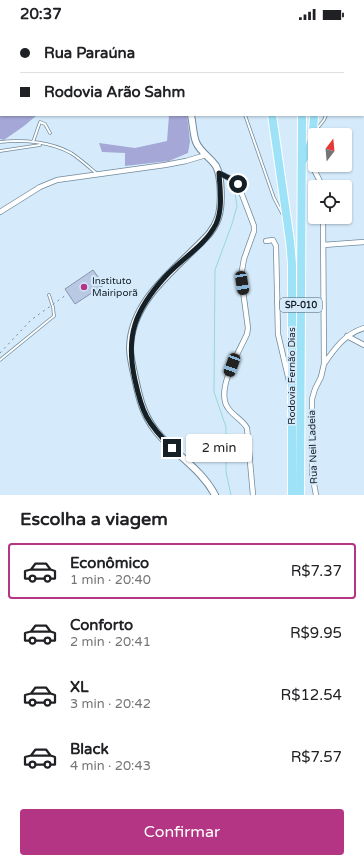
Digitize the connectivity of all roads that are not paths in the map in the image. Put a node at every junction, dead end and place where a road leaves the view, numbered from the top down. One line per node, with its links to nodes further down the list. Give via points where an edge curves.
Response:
1 (191, 116): 15 (street, via 196,143)
2 (245, 116): 20 (lane, via 274,198)
3 (272, 116): 20 (highway, Rodovia Fernão Dias / SP-010)
4 (302, 116): 16 (highway, Rodovia Fernão Dias / SP-010)
5 (314, 116): 7 (highway)
6 (325, 116): 8 (lane)
7 (314, 128)
8 (318, 128)
9 (50, 133): 11 (lane, via 45,124 40,122)
10 (0, 142): 11 (lane)
11 (33, 142): 12 (lane)
12 (43, 144): 13 (lane); 18 (lane, via 71,154)
13 (0, 151)
14 (308, 153): 16 (highway)
15 (206, 155): 17 (street); 18 (street, via 165,165)
16 (302, 162): 35 (highway, Rodovia Fernão Dias / SP-010)
17 (219, 173): 32 (street, via 220,211 215,226 202,242 164,277 149,297 134,327 130,348 140,403 150,423 204,478); 33 (street, via 238,184 254,226 244,259 242,276 247,334 230,371 223,396 227,407 247,428)
18 (97, 175): 19 (street, via 64,178 48,183)
19 (0, 212)
20 (287, 222): 31 (highway, Rodovia Fernão Dias / SP-010, via 292,281)
21 (323, 224): 24 (street)
22 (266, 241): 31 (street, via 273,240 276,246 278,334)
23 (364, 242): 24 (street)
24 (323, 245): 30 (street)
25 (49, 295): 29 (lane, via 54,316)
26 (364, 328): 27 (street)
27 (347, 336): 28 (street); 30 (street)
28 (364, 345)
29 (0, 360)
30 (324, 364): 36 (street, Rua Neil Ladeia, via 312,399 312,473)
31 (292, 395): 34 (highway, Rodovia Fernão Dias / SP-010)
32 (215, 495)
33 (253, 495)
34 (292, 495)
35 (300, 495)
36 (316, 495)

